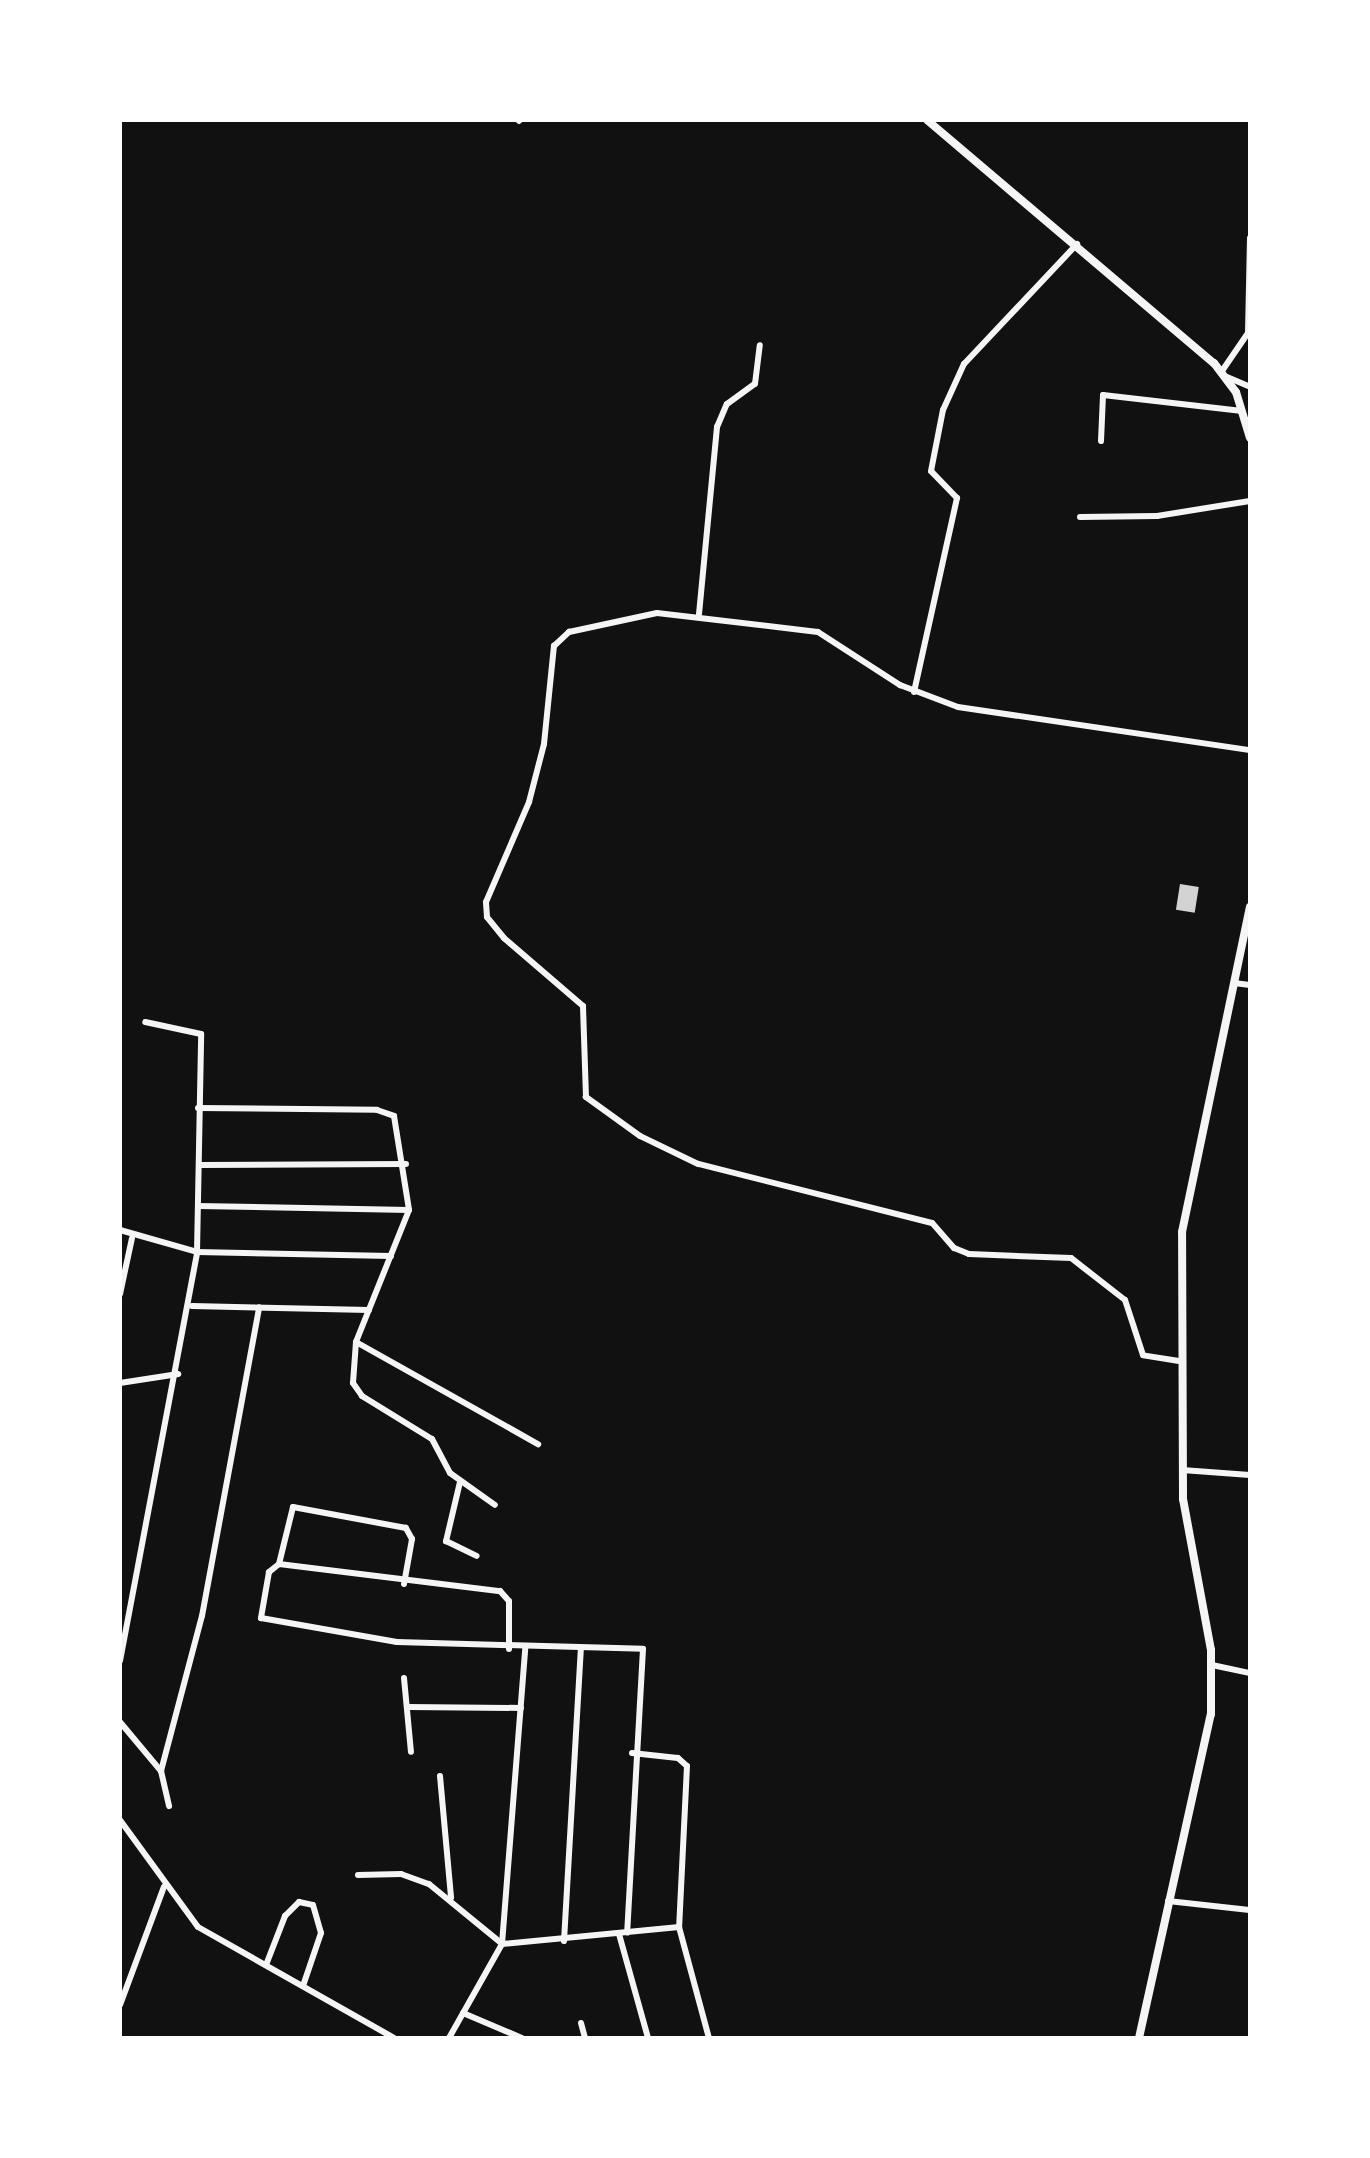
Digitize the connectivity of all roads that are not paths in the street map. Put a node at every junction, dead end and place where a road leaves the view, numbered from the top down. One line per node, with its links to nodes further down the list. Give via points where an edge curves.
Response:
1 (927, 120): 3 (street)
2 (1250, 238): 5 (street, via 1248,333)
3 (1077, 244): 5 (street); 13 (street, via 964,364 942,410 931,471 957,498)
4 (760, 345): 12 (street, via 756,384 727,404 717,427)
5 (1225, 374): 6 (street); 7 (street)
6 (1250, 387)
7 (1243, 412): 8 (street); 9 (street, via 1104,395)
8 (1250, 438)
9 (1101, 441)
10 (1250, 500): 11 (street, via 1157,516)
11 (1080, 518)
12 (698, 614): 13 (street, via 832,638); 33 (street, via 668,612 579,629 554,646 544,744 526,817 488,891 486,918 583,1006 586,1097 673,1154 932,1223 954,1248 969,1254 1072,1258 1125,1300 1143,1355)
13 (914, 692): 14 (street, via 958,707)
14 (1250, 750)
15 (1250, 907): 16 (street)
16 (1234, 983): 17 (street); 33 (street, via 1182,1232)
17 (1250, 985)
18 (146, 1022): 19 (street, via 201,1034)
19 (198, 1108): 20 (street, via 389,1112 400,1126); 21 (street)
20 (406, 1164): 21 (street); 23 (street)
21 (199, 1165): 22 (street)
22 (198, 1206): 23 (street); 26 (street)
23 (409, 1210): 27 (street)
24 (120, 1230): 25 (street)
25 (132, 1238): 26 (street); 28 (street)
26 (197, 1252): 27 (street); 29 (street)
27 (391, 1256): 31 (street)
28 (120, 1294)
29 (192, 1306): 30 (street); 34 (street)
30 (259, 1307): 31 (street); 56 (street, via 202,1616)
31 (369, 1310): 32 (street)
32 (356, 1342): 36 (street); 39 (street, via 358,1392 432,1439)
33 (1179, 1361): 37 (street)
34 (178, 1374): 35 (street); 47 (street)
35 (120, 1383)
36 (538, 1444)
37 (1182, 1470): 38 (street); 48 (street)
38 (1250, 1476)
39 (460, 1482): 40 (street); 41 (street, via 446,1541)
40 (496, 1505)
41 (477, 1556)
42 (279, 1564): 43 (street); 43 (street, via 287,1514 302,1506 406,1528 412,1539); 45 (street, via 264,1590 266,1621 397,1642)
43 (404, 1584): 45 (street, via 504,1594)
44 (581, 1648): 46 (street); 55 (street, via 636,1645 643,1654); 67 (street)
45 (510, 1649): 46 (street)
46 (525, 1649): 52 (street)
47 (120, 1661)
48 (1212, 1665): 49 (street); 63 (street, via 1208,1734)
49 (1250, 1672)
50 (404, 1678): 51 (street)
51 (408, 1707): 52 (street); 54 (street)
52 (520, 1708): 68 (street)
53 (120, 1722): 56 (street)
54 (411, 1752)
55 (632, 1753): 65 (street, via 678,1758 687,1766); 66 (street)
56 (160, 1771): 58 (street)
57 (440, 1776): 62 (street)
58 (169, 1806)
59 (120, 1820): 61 (street)
60 (358, 1875): 62 (street, via 412,1876)
61 (164, 1886): 69 (street, via 198,1927); 71 (street)
62 (451, 1900): 68 (street)
63 (1168, 1902): 64 (street); 80 (street)
64 (1250, 1910)
65 (680, 1928): 66 (street); 79 (street)
66 (623, 1934): 67 (street); 78 (street)
67 (564, 1941): 68 (street)
68 (502, 1944): 72 (street)
69 (266, 1965): 70 (street); 70 (street, via 285,1916 299,1902 313,1905 321,1933)
70 (303, 1986): 74 (street)
71 (120, 2005)
72 (463, 2012): 75 (street); 76 (street)
73 (581, 2023): 77 (street)
74 (394, 2038)
75 (449, 2038)
76 (522, 2038)
77 (584, 2038)
78 (648, 2038)
79 (709, 2038)
80 (1140, 2038)

